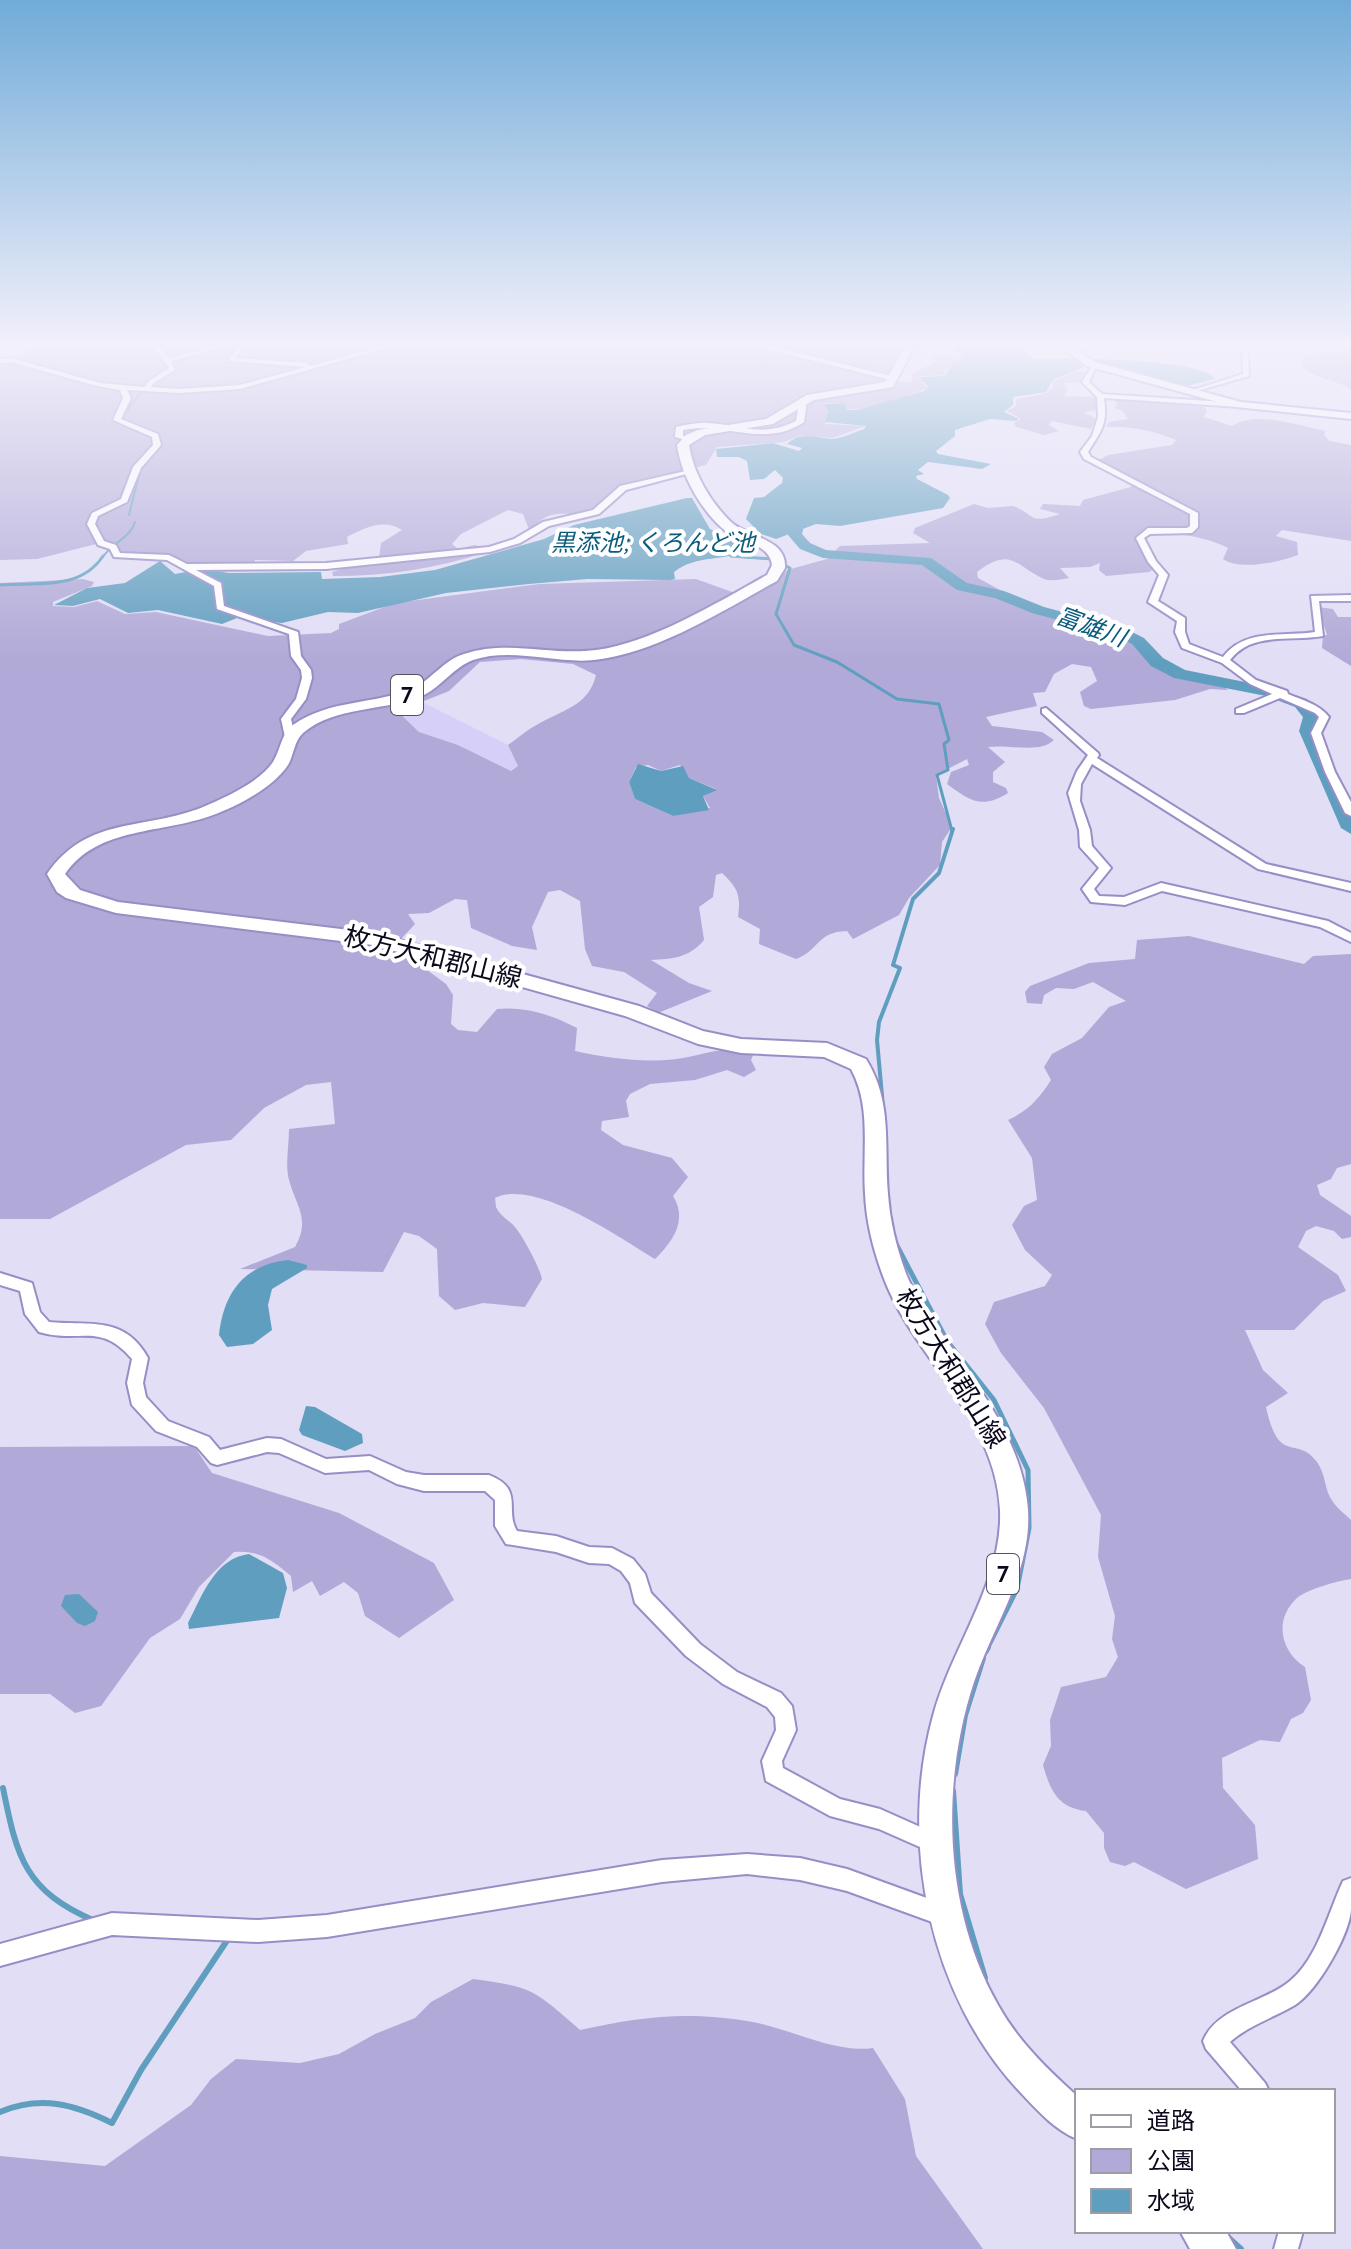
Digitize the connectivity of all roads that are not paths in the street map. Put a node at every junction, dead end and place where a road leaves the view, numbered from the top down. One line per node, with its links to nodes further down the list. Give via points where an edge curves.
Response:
1 (152, 451): 5 (street, via 137,467 124,500 95,515 91,524 101,543 117,555 160,556)
2 (683, 451): 4 (main road)
3 (1087, 451): 7 (street, via 1088,459 1196,517 1189,531 1148,531 1140,538 1164,575 1153,602 1182,620 1185,646)
4 (690, 472): 5 (street, via 623,488 596,512 546,524 517,541 478,551 326,566); 11 (main road, 7, via 731,529 775,552 780,565 772,578 619,650 575,656 479,654 459,661 421,690 325,716)
5 (188, 569): 11 (street, via 218,585 220,607 293,632 296,656 306,670 301,699 286,719)
6 (1351, 598): 7 (street, via 1314,598 1320,634 1278,635 1246,643 1234,647)
7 (1225, 661): 8 (street, via 1253,682)
8 (1283, 693): 10 (street); 13 (street, via 1324,717 1316,733)
9 (1046, 711): 12 (street, via 1089,747)
10 (1240, 711)
11 (290, 737): 17 (main road, 枚方大和郡山線 / 7, via 280,765 232,798 203,813 90,842 67,857 56,874 58,880 73,894 129,910 374,939 632,1011 698,1037 741,1046 827,1050 851,1058 864,1070 871,1088 876,1192 890,1265 900,1289 995,1436 1017,1507 1011,1553 948,1716 939,1785)
12 (1091, 759): 14 (street, via 1262,867); 15 (street, via 1074,779 1071,798 1086,827 1086,847 1105,868 1088,889 1095,899 1125,901 1161,887 1324,924)
13 (1351, 813)
14 (1351, 887)
15 (1351, 938)
16 (0, 1279): 17 (street, via 27,1287 33,1314 45,1328 106,1328 117,1333 140,1358 138,1400 162,1426 203,1442 217,1458 281,1446 325,1466 370,1463 424,1483 489,1483 504,1497 504,1526 512,1538 612,1556 627,1565 639,1580 642,1597 693,1650 730,1678 774,1700 785,1713 786,1730 772,1761 773,1774 837,1809 880,1819)
17 (939, 1845): 19 (main road, 枚方大和郡山線 / 7)
18 (1351, 1889): 21 (street, via 1300,1988 1233,2021 1214,2041)
19 (947, 1916): 20 (street, via 847,1880 747,1864 662,1871 327,1926 258,1931 112,1924); 22 (main road, 枚方大和郡山線 / 7, via 969,1984 992,2028 1014,2059)
20 (0, 1955)
21 (1255, 2089)
22 (1075, 2119)
23 (1201, 2233): 24 (main road)
24 (1217, 2249)

